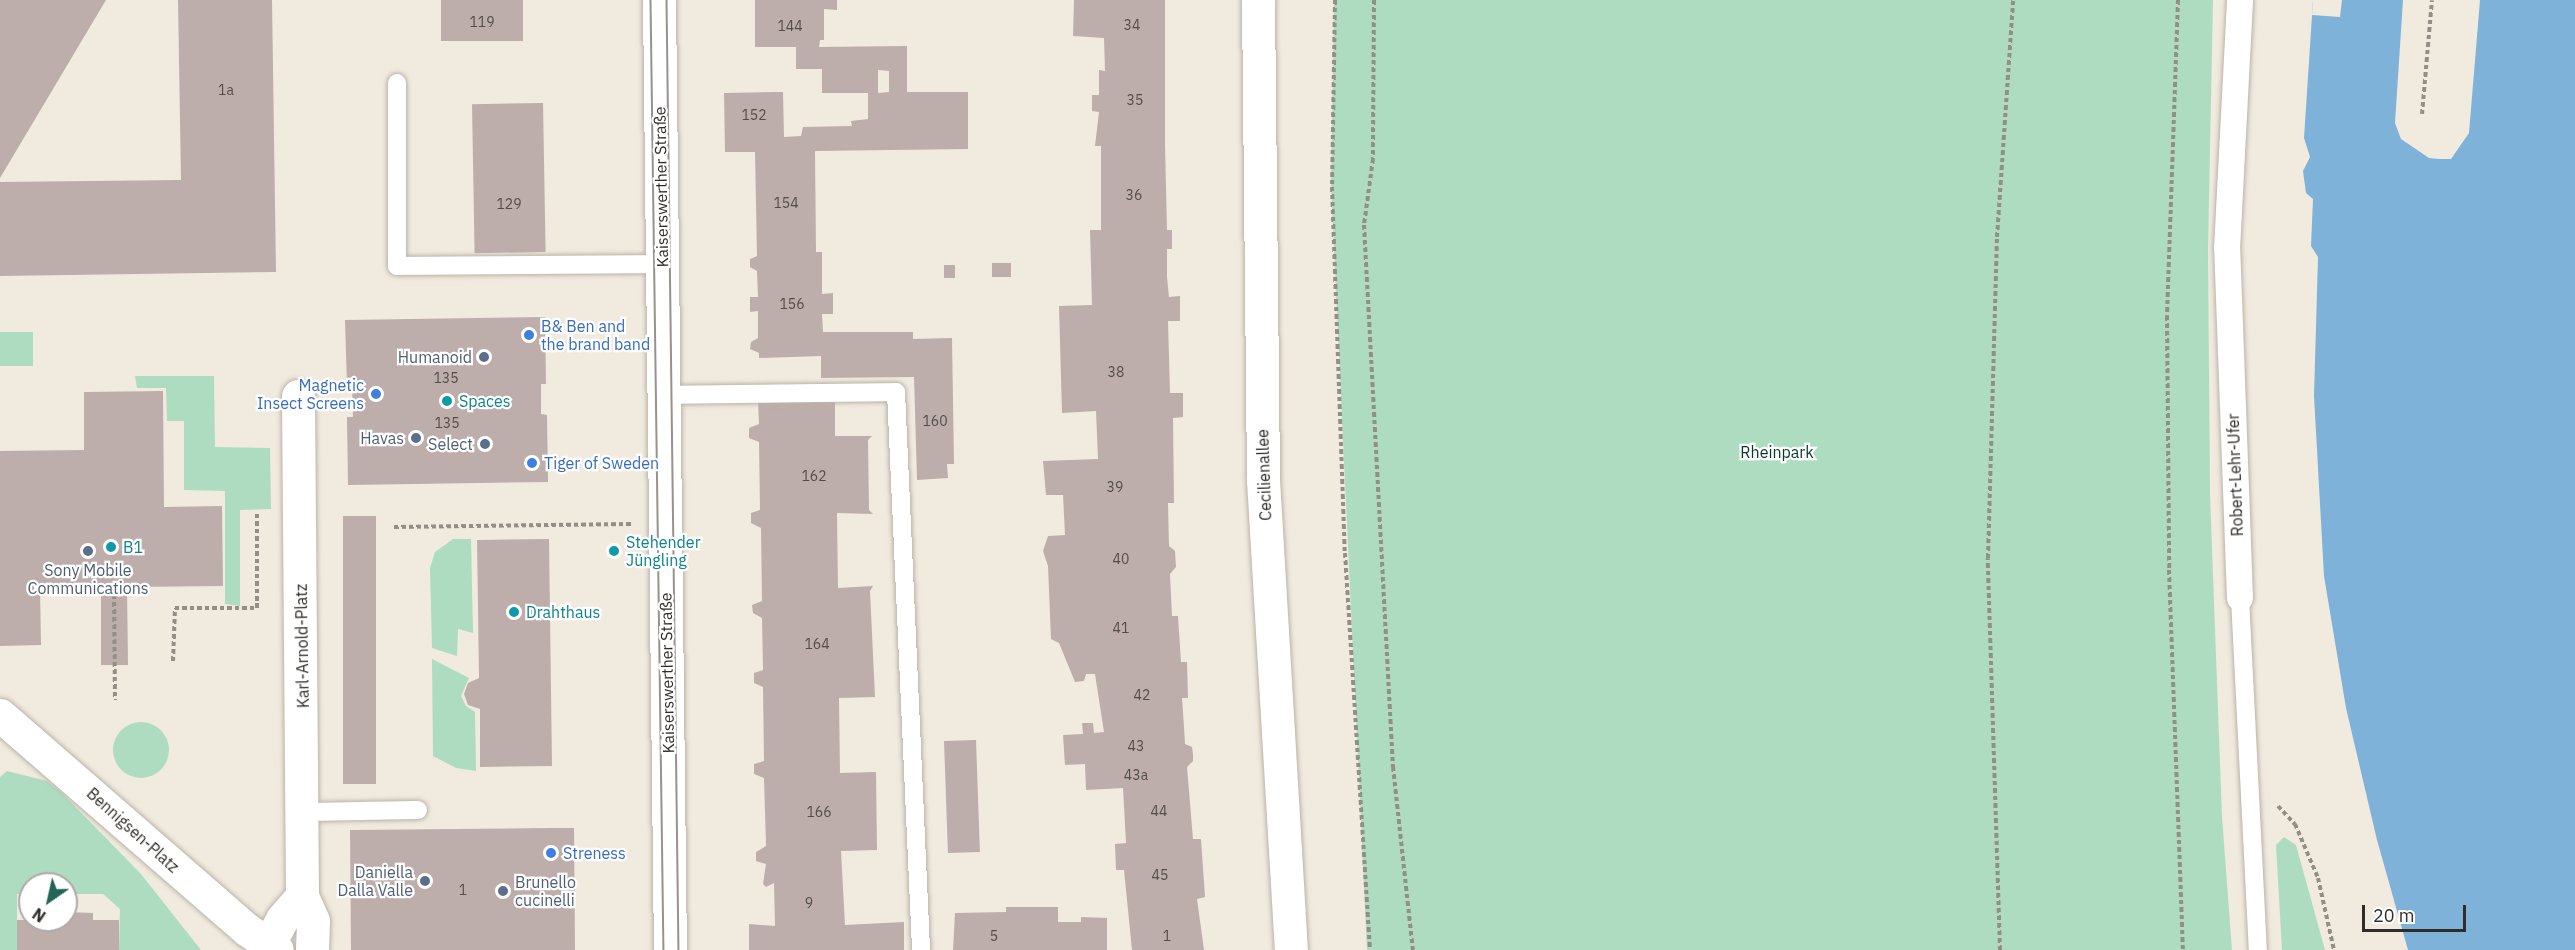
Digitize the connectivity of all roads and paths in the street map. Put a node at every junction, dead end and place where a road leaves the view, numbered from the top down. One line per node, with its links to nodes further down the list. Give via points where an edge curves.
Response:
1 (659, 0): 11 (street, Kaiserswerther Straße)
2 (1258, 0): 30 (street, Cecilienallee, via 1263,480)
3 (1335, 0): 31 (path, via 1332,187 1344,530)
4 (1374, 0): 32 (path, via 1373,159 1364,225 1393,767)
5 (2013, 0): 33 (path, via 1997,237 1988,558)
6 (2178, 0): 34 (path, via 2167,316 2169,570)
7 (2240, 0): 18 (street, Robert-Lehr-Ufer, via 2227,249)
8 (2432, 0): 10 (path)
9 (397, 83): 11 (lane, via 397,266)
10 (2421, 114)
11 (662, 264): 12 (street, Kaiserswerther Straße)
12 (663, 395): 15 (street, Kaiserswerther Straße); 29 (lane, via 896,392)
13 (298, 396): 24 (street, Karl-Arnold-Platz)
14 (256, 513): 19 (path, via 257,608 175,608)
15 (665, 523): 16 (path); 28 (street, Kaiserswerther Straße)
16 (394, 527)
17 (114, 587): 20 (path)
18 (2240, 598): 22 (lane, Robert-Lehr-Ufer)
19 (173, 661)
20 (115, 700)
21 (0, 715): 26 (street, Bennigsen-Platz)
22 (2249, 774): 35 (lane, Robert-Lehr-Ufer); 36 (path, via 2295,824 2318,878)
23 (418, 810): 24 (lane)
24 (304, 812): 25 (street, Karl-Arnold-Platz)
25 (302, 896): 26 (street); 27 (street, Karl-Arnold-Platz, via 313,921)
26 (270, 948)
27 (312, 950)
28 (670, 950)
29 (921, 950)
30 (1291, 950)
31 (1370, 950)
32 (1413, 950)
33 (2000, 950)
34 (2183, 950)
35 (2258, 950)
36 (2334, 950)

